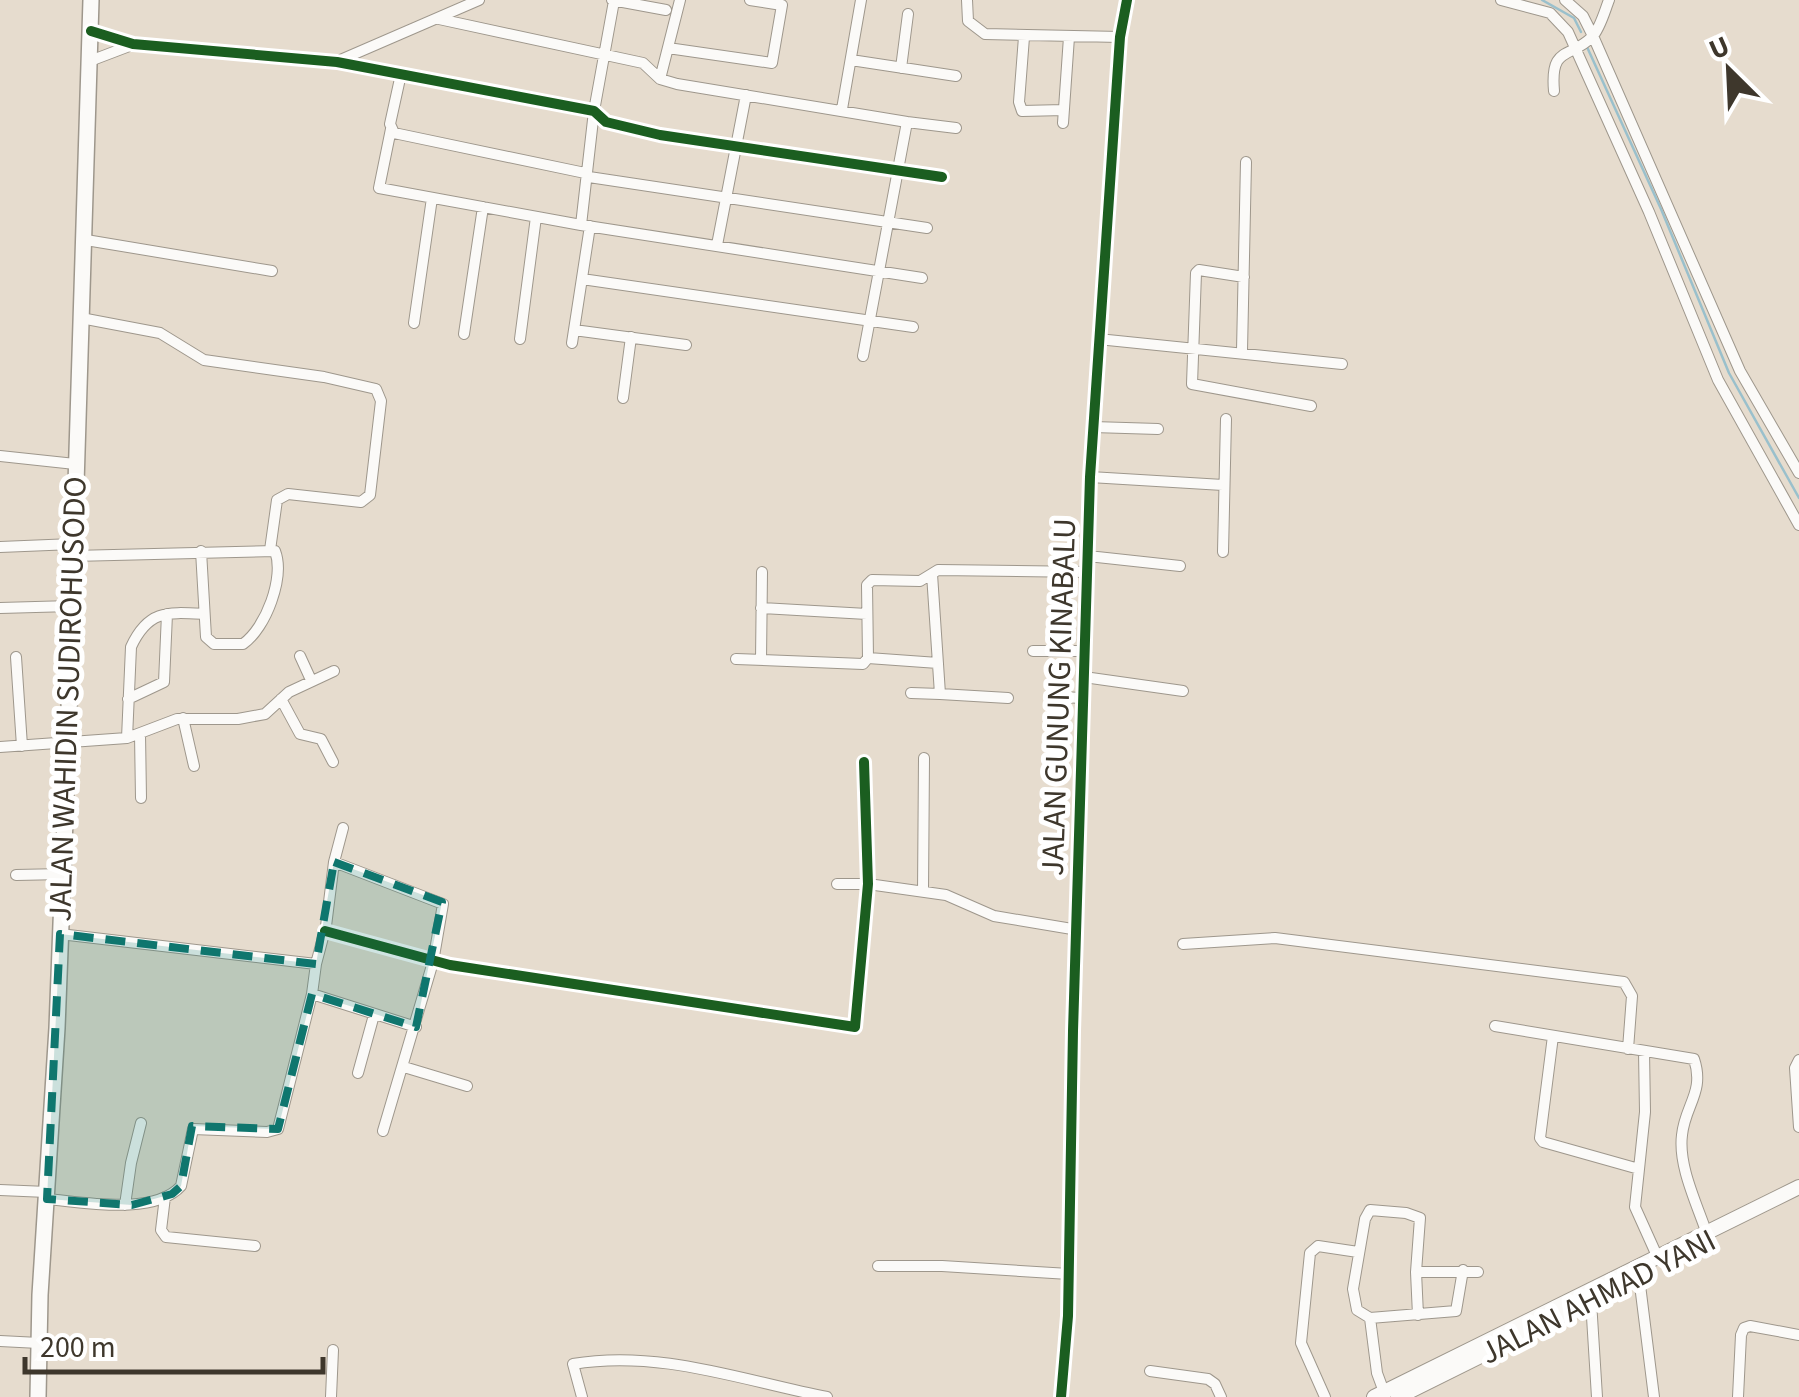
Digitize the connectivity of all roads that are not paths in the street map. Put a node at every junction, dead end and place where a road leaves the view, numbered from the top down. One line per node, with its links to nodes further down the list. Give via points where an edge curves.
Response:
1 (91, 0): 15 (highway, JALAN WAHIDIN SUDIROHUSODO)
2 (479, 0): 14 (street)
3 (613, 0): 12 (street); 22 (street)
4 (680, 0): 21 (street)
5 (750, 0): 21 (street, via 782,5 772,64)
6 (861, 0): 24 (street)
7 (967, 0): 16 (street, via 968,21 979,32)
8 (1127, 0): 18 (street, JALAN GUNUNG KINABALU)
9 (1501, 0): 19 (street, via 1550,13)
10 (1565, 0): 19 (street, via 1583,16)
11 (1609, 0): 19 (street)
12 (666, 10)
13 (908, 14): 26 (street)
14 (440, 19): 22 (street); 25 (street)
15 (91, 31): 20 (street); 23 (highway, JALAN WAHIDIN SUDIROHUSODO)
16 (1024, 37): 17 (street); 34 (street, via 1022,111)
17 (1070, 37): 18 (street); 34 (street)
18 (1120, 37): 66 (street, JALAN GUNUNG KINABALU)
19 (1584, 41): 30 (street, via 1554,68); 80 (street, via 1740,371); 83 (street, via 1718,380)
20 (133, 44): 23 (street); 25 (street)
21 (668, 48): 29 (street)
22 (605, 54): 29 (street, via 643,63); 33 (street)
23 (90, 60): 51 (highway, JALAN WAHIDIN SUDIROHUSODO)
24 (851, 60): 26 (street); 32 (street)
25 (337, 62): 27 (street)
26 (901, 68): 28 (street)
27 (401, 74): 33 (street); 37 (street)
28 (956, 76)
29 (660, 80): 31 (street)
30 (1554, 91)
31 (746, 95): 32 (street); 39 (street)
32 (842, 109): 35 (street)
33 (594, 110): 39 (street, via 606,122); 42 (street)
34 (1064, 110): 36 (street)
35 (907, 122): 38 (street); 41 (street)
36 (1064, 123)
37 (391, 128): 42 (street); 45 (street, via 379,188)
38 (956, 128)
39 (735, 146): 41 (street); 44 (street)
40 (1246, 162): 55 (street)
41 (900, 172): 43 (street); 48 (street)
42 (587, 175): 44 (street); 49 (street)
43 (942, 177)
44 (726, 196): 48 (street); 52 (street)
45 (432, 198): 46 (street); 60 (street)
46 (482, 207): 47 (street); 63 (street)
47 (536, 217): 49 (street); 65 (street)
48 (890, 221): 50 (street); 53 (street)
49 (586, 226): 52 (street); 57 (street)
50 (927, 228)
51 (86, 240): 54 (street); 58 (highway, JALAN WAHIDIN SUDIROHUSODO)
52 (717, 246): 53 (street)
53 (878, 270): 56 (street); 59 (street)
54 (272, 271)
55 (1244, 277): 69 (street, via 1197,271); 70 (street)
56 (922, 278)
57 (582, 279): 59 (street); 62 (street)
58 (81, 318): 79 (highway, JALAN WAHIDIN SUDIROHUSODO); 86 (street, via 158,332 204,360 376,389 370,495 361,502 281,497)
59 (869, 320): 61 (street); 71 (street)
60 (414, 323)
61 (913, 327)
62 (574, 330): 64 (street); 67 (street)
63 (464, 334)
64 (631, 337): 68 (street); 73 (street)
65 (520, 339)
66 (1098, 339): 69 (street); 76 (street, JALAN GUNUNG KINABALU)
67 (572, 343)
68 (686, 344)
69 (1193, 348): 70 (street); 74 (street, via 1192,385)
70 (1242, 351): 72 (street)
71 (864, 356)
72 (1342, 364)
73 (623, 398)
74 (1312, 406)
75 (1226, 419): 82 (street)
76 (1093, 427): 77 (street); 81 (street, JALAN GUNUNG KINABALU)
77 (1158, 429)
78 (0, 456): 79 (street)
79 (75, 464): 85 (highway, JALAN WAHIDIN SUDIROHUSODO)
80 (1799, 473)
81 (1090, 477): 82 (street); 89 (street, JALAN GUNUNG KINABALU)
82 (1224, 485): 88 (street)
83 (1799, 526)
84 (0, 547): 85 (street)
85 (73, 550): 87 (street); 94 (highway, JALAN WAHIDIN SUDIROHUSODO)
86 (270, 550): 87 (street); 98 (street, via 278,556 274,589 251,638 234,645 210,642)
87 (201, 551): 98 (street)
88 (1223, 552)
89 (1088, 556): 90 (street); 92 (street, JALAN GUNUNG KINABALU)
90 (1180, 566)
91 (762, 572): 96 (street)
92 (1086, 572): 93 (street); 101 (street, JALAN GUNUNG KINABALU)
93 (932, 574): 99 (street, via 920,582 870,581); 107 (street)
94 (71, 606): 95 (street); 122 (highway, JALAN WAHIDIN SUDIROHUSODO)
95 (0, 608)
96 (761, 608): 99 (street); 106 (street)
97 (168, 614): 98 (street); 117 (street, via 150,620 132,643); 117 (street, via 164,682)
98 (204, 614)
99 (867, 614): 104 (street)
100 (1032, 651): 101 (street)
101 (1085, 652): 109 (street, JALAN GUNUNG KINABALU)
102 (300, 656): 110 (street)
103 (16, 657): 123 (street)
104 (868, 658): 106 (street, via 860,665); 107 (street)
105 (736, 660): 106 (street)
106 (761, 660)
107 (938, 663): 113 (street)
108 (334, 671): 110 (street)
109 (1084, 677): 111 (street); 116 (street, JALAN GUNUNG KINABALU)
110 (311, 680): 118 (street)
111 (1183, 691)
112 (911, 694): 113 (street)
113 (940, 694): 115 (street)
114 (1058, 697): 116 (street)
115 (1008, 698)
116 (1084, 698): 137 (street, JALAN GUNUNG KINABALU)
117 (128, 699): 121 (street)
118 (281, 699): 119 (street, via 254,717); 126 (street, via 300,734 321,740)
119 (183, 718): 120 (street); 128 (street)
120 (140, 734): 121 (street); 129 (street)
121 (127, 738): 122 (street)
122 (68, 742): 123 (street); 132 (highway, JALAN WAHIDIN SUDIROHUSODO)
123 (22, 746): 124 (street)
124 (0, 747)
125 (924, 758): 136 (street)
126 (333, 762)
127 (864, 762): 135 (street)
128 (194, 766)
129 (141, 798)
130 (344, 828): 131 (street)
131 (334, 862): 138 (street); 141 (street, via 442,902)
132 (62, 874): 133 (street); 139 (highway, JALAN WAHIDIN SUDIROHUSODO)
133 (16, 876)
134 (838, 884): 135 (street)
135 (868, 884): 136 (street); 141 (street, via 856,1027)
136 (923, 892): 137 (street, via 994,916)
137 (1078, 930): 172 (street, JALAN GUNUNG KINABALU)
138 (325, 931): 141 (street); 142 (street)
139 (60, 934): 142 (street); 160 (highway, JALAN WAHIDIN SUDIROHUSODO)
140 (1184, 944): 148 (street, via 1275,938 1624,982 1632,996)
141 (434, 962): 146 (street)
142 (316, 964): 143 (street)
143 (312, 994): 144 (street); 161 (street, via 278,1129 192,1129 181,1186)
144 (374, 1015): 146 (street); 152 (street)
145 (1495, 1026): 147 (street)
146 (416, 1027): 151 (street)
147 (1553, 1036): 148 (street); 157 (street, via 1540,1138)
148 (1628, 1049): 149 (street)
149 (1644, 1051): 157 (street); 164 (street, via 1695,1062 1699,1080 1682,1142)
150 (1799, 1060): 155 (street)
151 (404, 1067): 153 (street); 156 (street)
152 (358, 1073)
153 (467, 1086)
154 (142, 1123): 163 (street)
155 (1799, 1126)
156 (383, 1131)
157 (1639, 1170): 167 (street, via 1636,1206)
158 (1799, 1187): 164 (main road)
159 (0, 1190): 160 (street)
160 (46, 1195): 163 (street); 180 (highway, JALAN WAHIDIN SUDIROHUSODO)
161 (164, 1197): 163 (street); 165 (street, via 164,1236)
162 (1799, 1197): 173 (main road, JALAN AHMAD YANI)
163 (126, 1205)
164 (1707, 1234): 167 (main road)
165 (255, 1246)
166 (1358, 1252): 170 (street, via 1370,1210 1417,1216); 176 (street, via 1353,1289 1357,1310); 191 (street, via 1318,1246 1310,1253 1301,1343)
167 (1658, 1258): 178 (main road)
168 (878, 1266): 172 (street)
169 (1463, 1270): 170 (street); 171 (street); 175 (street, via 1458,1309)
170 (1416, 1272): 175 (street)
171 (1478, 1272)
172 (1069, 1274): 189 (street, JALAN GUNUNG KINABALU)
173 (1639, 1277): 174 (main road, JALAN AHMAD YANI); 193 (street)
174 (1592, 1301): 178 (main road, JALAN AHMAD YANI); 192 (street)
175 (1418, 1314): 176 (street)
176 (1370, 1318): 184 (street)
177 (1799, 1335): 194 (street, via 1744,1328)
178 (1506, 1338): 184 (main road, JALAN AHMAD YANI)
179 (0, 1341): 180 (street)
180 (39, 1343): 185 (highway, JALAN WAHIDIN SUDIROHUSODO)
181 (333, 1350): 186 (street)
182 (1150, 1370): 190 (street, via 1208,1379)
183 (785, 1393): 187 (street, via 702,1369 599,1360 572,1364); 188 (street)
184 (1385, 1395)
185 (38, 1397)
186 (331, 1397)
187 (582, 1397)
188 (828, 1397)
189 (1061, 1397)
190 (1221, 1397)
191 (1325, 1397)
192 (1597, 1397)
193 (1654, 1397)
194 (1738, 1397)

